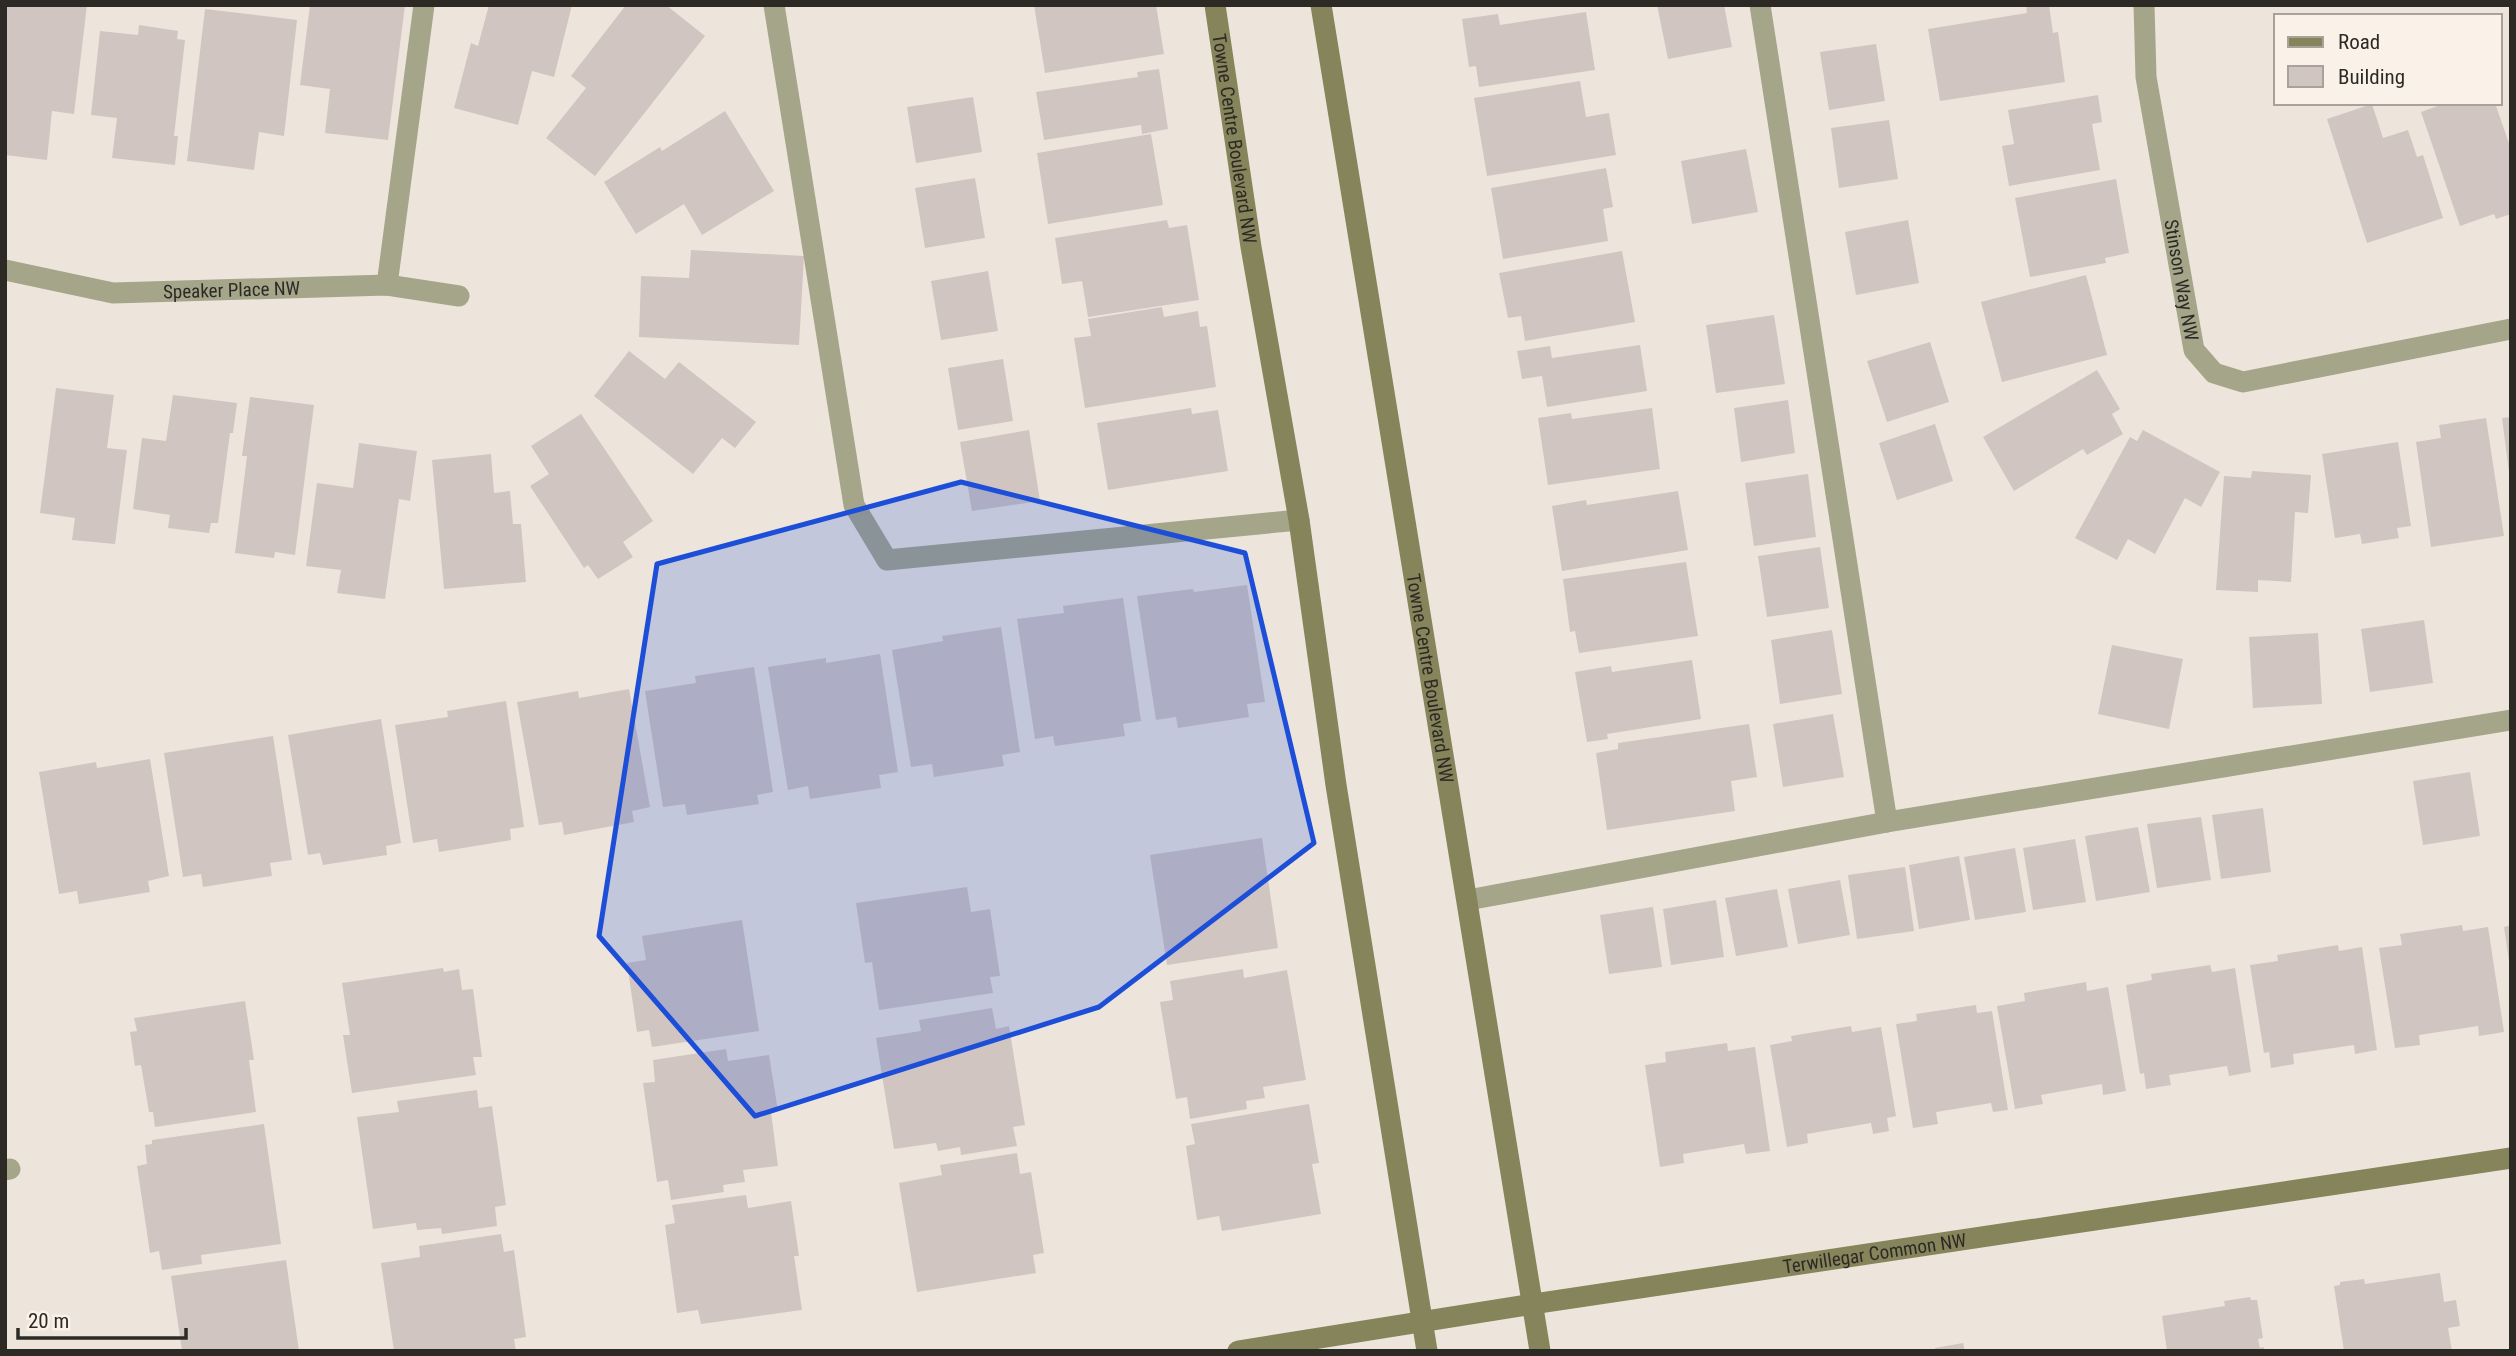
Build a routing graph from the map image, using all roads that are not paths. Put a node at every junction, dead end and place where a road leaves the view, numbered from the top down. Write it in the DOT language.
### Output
graph roads {
  1 [pos="424,5"];
  2 [pos="774,5"];
  3 [pos="1215,5"];
  4 [pos="1321,5"];
  5 [pos="1760,5"];
  6 [pos="2144,5"];
  7 [pos="5,270"];
  8 [pos="387,285"];
  9 [pos="459,296"];
  10 [pos="2511,329"];
  11 [pos="1299,520"];
  12 [pos="2511,720"];
  13 [pos="1887,822"];
  14 [pos="1468,900"];
  15 [pos="2511,1158"];
  16 [pos="1533,1304"];
  17 [pos="1422,1321"];
  18 [pos="1238,1351"];
  19 [pos="1427,1351"];
  20 [pos="1540,1351"];
  1 -- 8 [label="street"];
  2 -- 11 [label="street"];
  3 -- 11 [label="street, Towne Centre Boulevard NW"];
  4 -- 14 [label="street, Towne Centre Boulevard NW"];
  5 -- 13 [label="street"];
  6 -- 10 [label="street, Stinson Way NW"];
  7 -- 8 [label="street, Speaker Place NW"];
  8 -- 9 [label="street, Speaker Place NW"];
  11 -- 17 [label="street, Towne Centre Boulevard NW"];
  12 -- 13 [label="street"];
  13 -- 14 [label="street"];
  14 -- 16 [label="street, Towne Centre Boulevard NW"];
  15 -- 16 [label="street, Terwillegar Common NW"];
  16 -- 17 [label="street, Terwillegar Common NW"];
  16 -- 20 [label="street, Towne Centre Boulevard NW"];
  17 -- 18 [label="street, Terwillegar Common NW"];
  17 -- 19 [label="street, Towne Centre Boulevard NW"];
}
